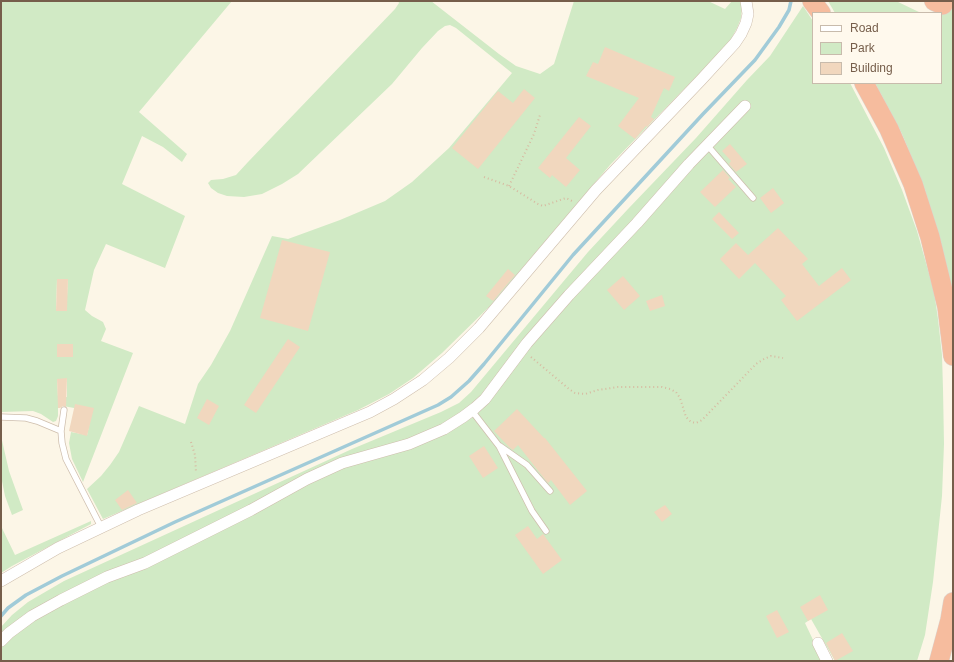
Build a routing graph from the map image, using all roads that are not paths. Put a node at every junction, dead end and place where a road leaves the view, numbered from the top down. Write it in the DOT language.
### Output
graph roads {
  1 [pos="746,1"];
  2 [pos="812,1"];
  3 [pos="820,12"];
  4 [pos="865,84"];
  5 [pos="745,106"];
  6 [pos="707,145"];
  7 [pos="754,198"];
  8 [pos="953,356"];
  9 [pos="64,410"];
  10 [pos="472,410"];
  11 [pos="1,417"];
  12 [pos="61,431"];
  13 [pos="499,446"];
  14 [pos="550,492"];
  15 [pos="101,527"];
  16 [pos="546,531"];
  17 [pos="1,581"];
  18 [pos="953,602"];
  19 [pos="1,642"];
  20 [pos="818,642"];
  21 [pos="827,661"];
  22 [pos="939,661"];
  1 -- 15 [label="street"];
  2 -- 3 [label="highway"];
  4 -- 8 [label="highway"];
  5 -- 6 [label="street"];
  6 -- 7 [label="lane"];
  6 -- 10 [label="street"];
  9 -- 12 [label="lane"];
  10 -- 13 [label="lane"];
  10 -- 19 [label="street"];
  11 -- 12 [label="lane"];
  12 -- 15 [label="lane"];
  13 -- 14 [label="lane"];
  13 -- 16 [label="lane"];
  15 -- 17 [label="street"];
  18 -- 22 [label="highway"];
  20 -- 21 [label="street"];
}
